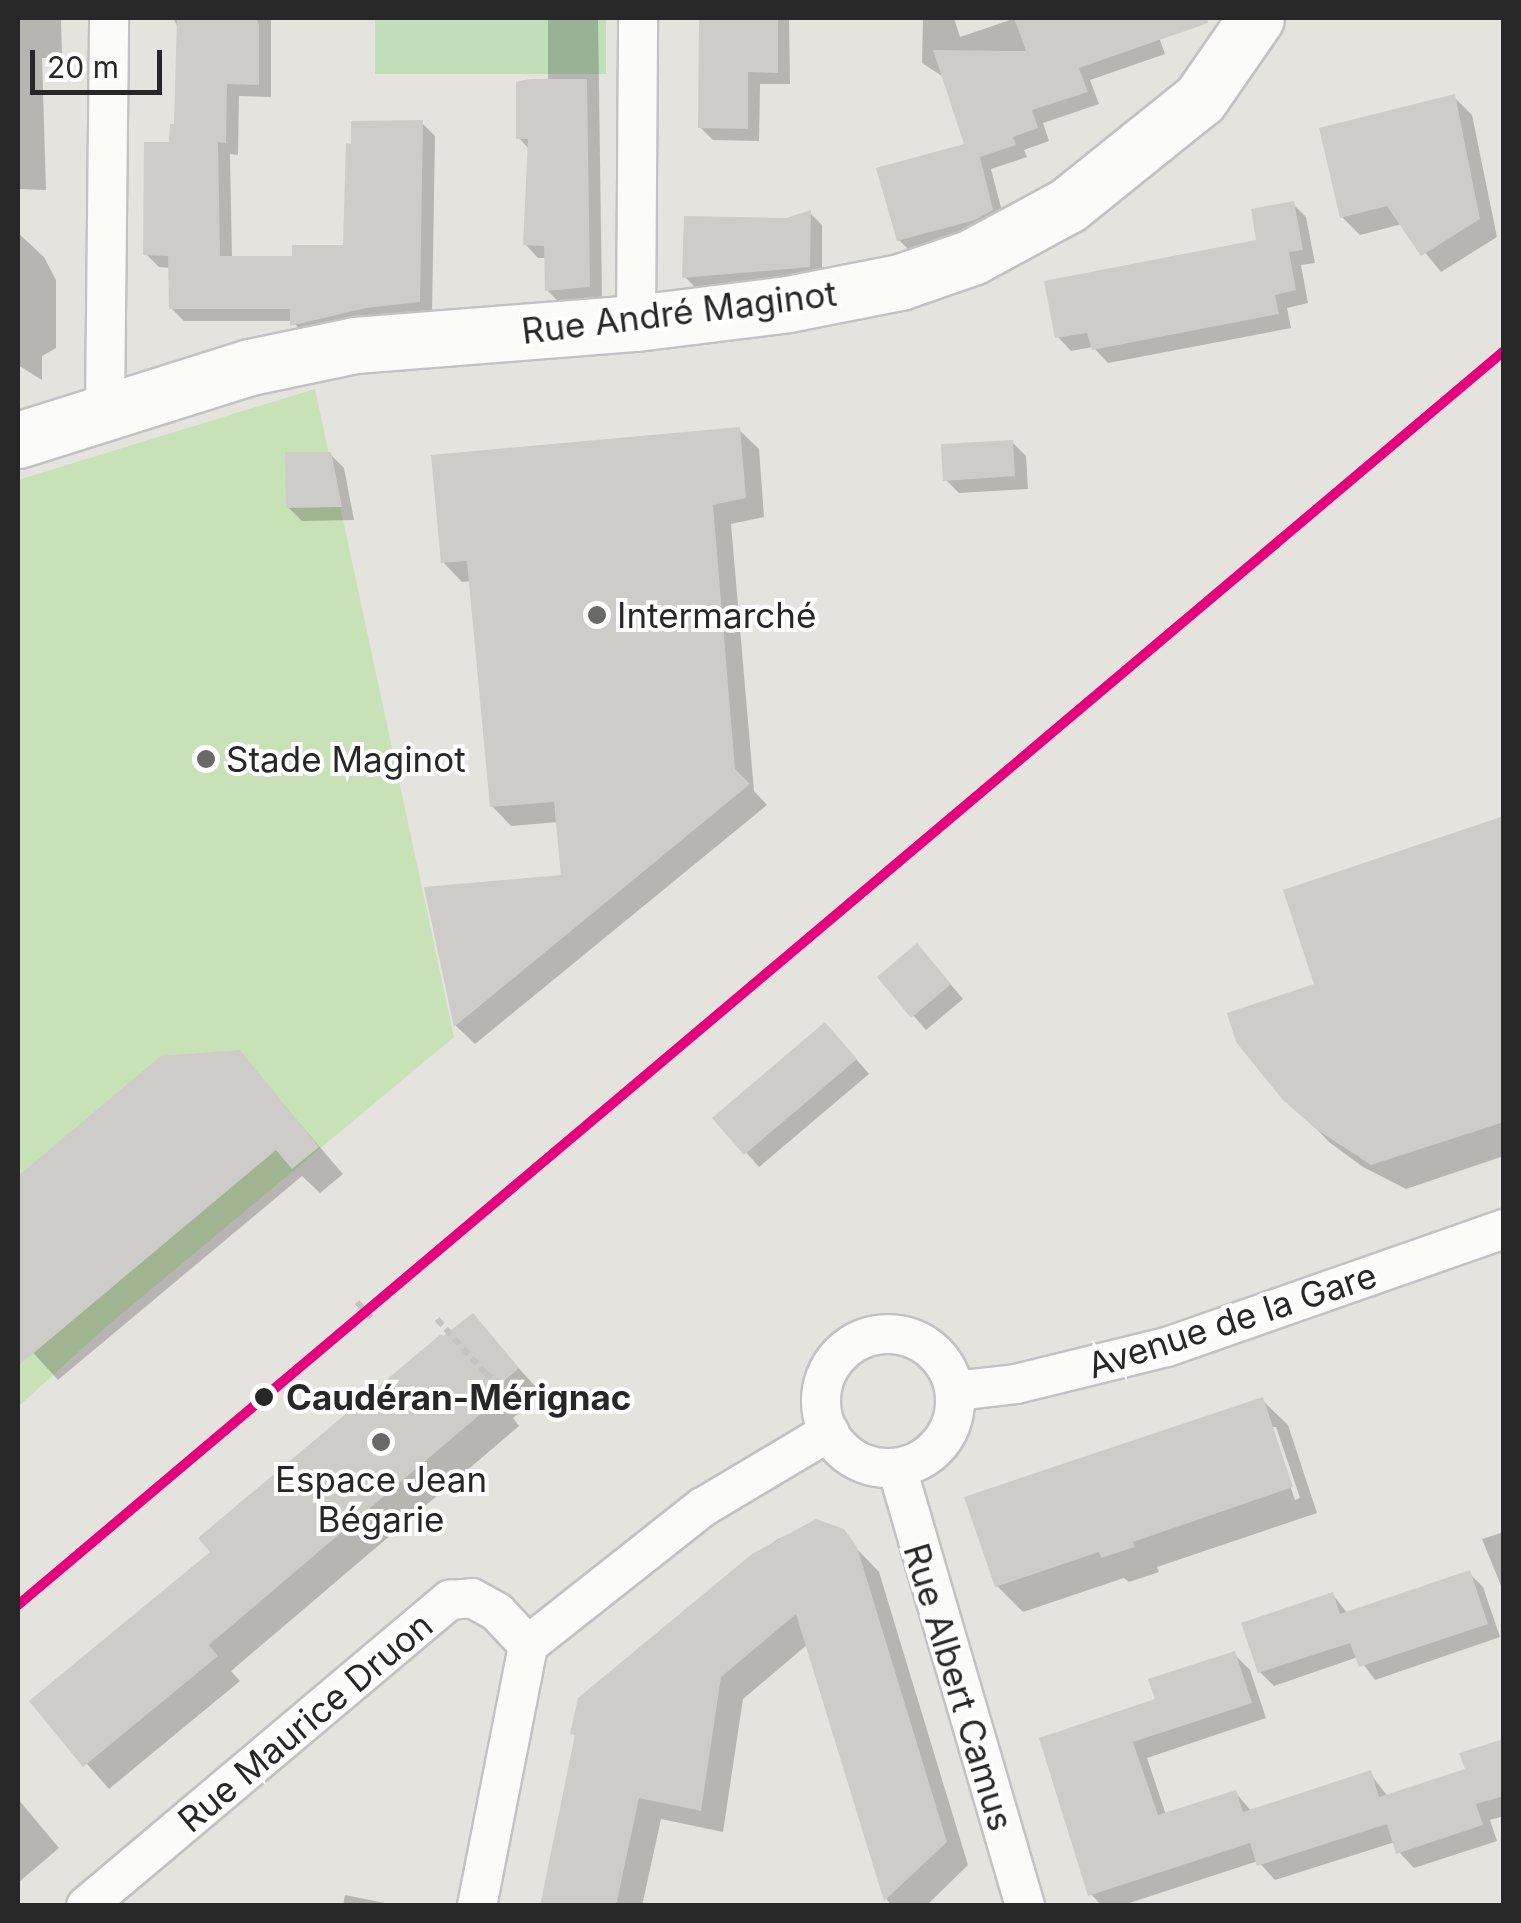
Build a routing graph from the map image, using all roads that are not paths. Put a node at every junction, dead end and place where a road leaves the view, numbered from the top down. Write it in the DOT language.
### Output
graph roads {
  1 [pos="109,18"];
  2 [pos="638,18"];
  3 [pos="1256,18"];
  4 [pos="636,323"];
  5 [pos="105,410"];
  6 [pos="18,440"];
  7 [pos="1504,1229"];
  8 [pos="955,1390"];
  9 [pos="829,1432"];
  10 [pos="896,1468"];
  11 [pos="528,1645"];
  12 [pos="86,1906"];
  13 [pos="478,1906"];
  14 [pos="1026,1906"];
  1 -- 5 [label="street"];
  2 -- 4 [label="street"];
  3 -- 4 [label="street, Rue André Maginot"];
  4 -- 5 [label="street, Rue André Maginot"];
  5 -- 6 [label="street, Rue André Maginot"];
  7 -- 8 [label="street, Avenue de la Gare"];
  8 -- 9 [label="street"];
  8 -- 10 [label="street"];
  9 -- 10 [label="street"];
  9 -- 11 [label="street"];
  10 -- 14 [label="street, Rue Albert Camus"];
  11 -- 12 [label="street, Rue Maurice Druon"];
  11 -- 13 [label="street"];
}
